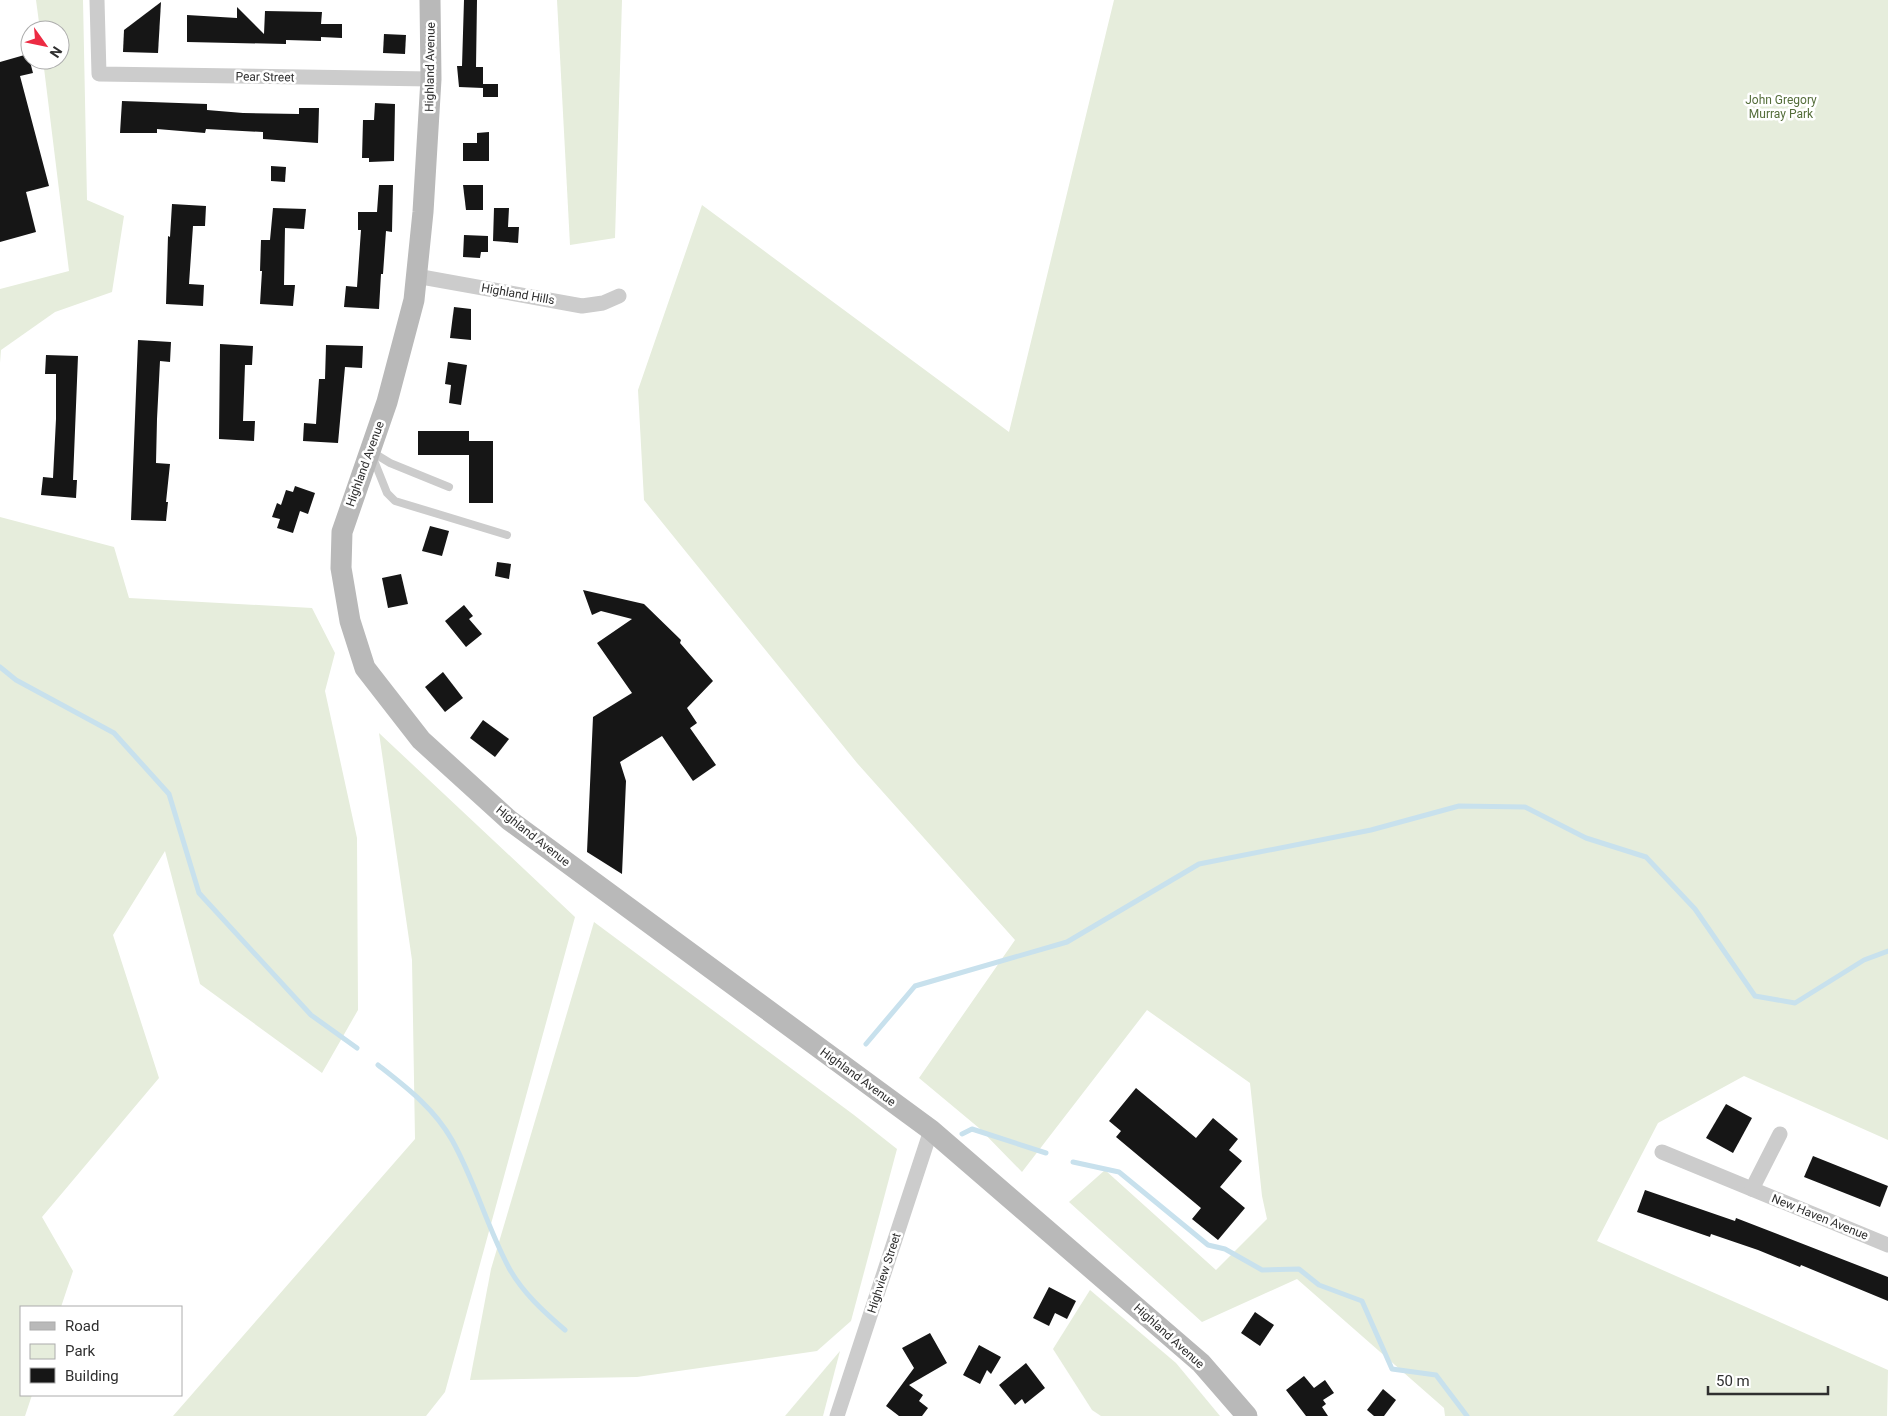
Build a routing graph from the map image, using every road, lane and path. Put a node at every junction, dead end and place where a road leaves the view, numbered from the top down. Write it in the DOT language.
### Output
graph roads {
  1 [pos="97,0"];
  2 [pos="430,0"];
  3 [pos="431,79"];
  4 [pos="416,276"];
  5 [pos="619,296"];
  6 [pos="370,451"];
  7 [pos="449,487"];
  8 [pos="507,535"];
  9 [pos="931,1130"];
  10 [pos="1780,1134"];
  11 [pos="1662,1152"];
  12 [pos="1752,1189"];
  13 [pos="1888,1245"];
  14 [pos="837,1416"];
  15 [pos="1247,1416"];
  1 -- 3 [label="street, Pear Street"];
  2 -- 3 [label="main road, Highland Avenue"];
  3 -- 4 [label="main road, Highland Avenue"];
  4 -- 5 [label="street, Highland Hills"];
  4 -- 6 [label="main road, Highland Avenue"];
  6 -- 7 [label="lane"];
  6 -- 8 [label="lane"];
  6 -- 9 [label="main road, Highland Avenue"];
  9 -- 14 [label="street, Highview Street"];
  9 -- 15 [label="main road, Highland Avenue"];
  10 -- 12 [label="street"];
  11 -- 12 [label="street, New Haven Avenue"];
  12 -- 13 [label="street, New Haven Avenue"];
}
